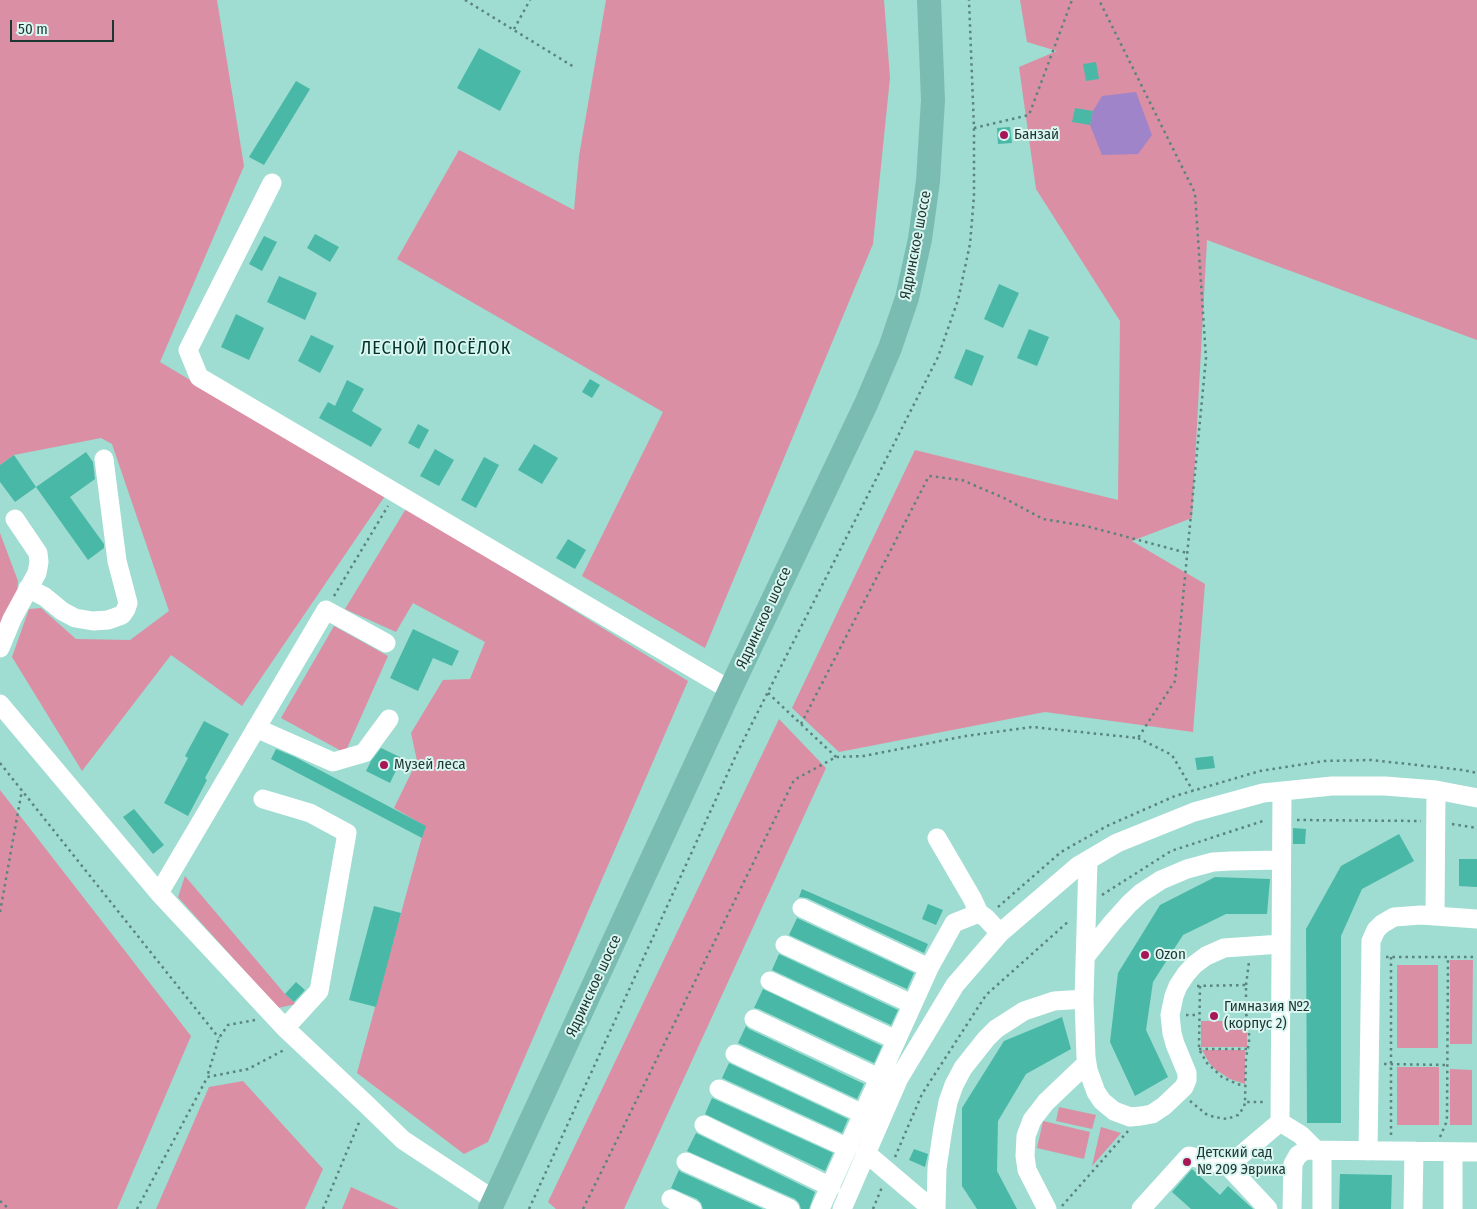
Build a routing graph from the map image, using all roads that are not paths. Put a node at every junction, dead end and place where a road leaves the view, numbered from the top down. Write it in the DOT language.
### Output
graph roads {
  1 [pos="930,0"];
  2 [pos="272,183"];
  3 [pos="104,459"];
  4 [pos="15,519"];
  5 [pos="28,588"];
  6 [pos="386,643"];
  7 [pos="0,648"];
  8 [pos="730,690"];
  9 [pos="0,704"];
  10 [pos="390,719"];
  11 [pos="256,728"];
  12 [pos="1436,790"];
  13 [pos="1282,791"];
  14 [pos="1477,798"];
  15 [pos="263,800"];
  16 [pos="937,838"];
  17 [pos="1088,860"];
  18 [pos="1281,860"];
  19 [pos="158,892"];
  20 [pos="802,908"];
  21 [pos="979,913"];
  22 [pos="1435,916"];
  23 [pos="1477,919"];
  24 [pos="1000,932"];
  25 [pos="1281,944"];
  26 [pos="785,945"];
  27 [pos="1085,958"];
  28 [pos="930,968"];
  29 [pos="770,981"];
  30 [pos="1084,999"];
  31 [pos="912,1004"];
  32 [pos="754,1019"];
  33 [pos="279,1022"];
  34 [pos="896,1040"];
  35 [pos="735,1054"];
  36 [pos="1086,1063"];
  37 [pos="879,1078"];
  38 [pos="719,1090"];
  39 [pos="863,1114"];
  40 [pos="1280,1122"];
  41 [pos="704,1125"];
  42 [pos="1319,1150"];
  43 [pos="857,1151"];
  44 [pos="1368,1151"];
  45 [pos="1414,1151"];
  46 [pos="1446,1152"];
  47 [pos="1477,1152"];
  48 [pos="686,1162"];
  49 [pos="1228,1166"];
  50 [pos="831,1186"];
  51 [pos="671,1199"];
  52 [pos="492,1205"];
  53 [pos="692,1209"];
  54 [pos="790,1209"];
  55 [pos="820,1209"];
  56 [pos="842,1209"];
  57 [pos="934,1209"];
  58 [pos="1047,1209"];
  59 [pos="1141,1209"];
  60 [pos="1268,1209"];
  61 [pos="1292,1209"];
  62 [pos="1322,1209"];
  63 [pos="1414,1209"];
  64 [pos="1452,1209"];
  1 -- 8 [label="main road, Ядринское шоссе"];
  2 -- 8 [label="street"];
  3 -- 5 [label="street"];
  4 -- 5 [label="street"];
  5 -- 7 [label="street"];
  6 -- 11 [label="street"];
  8 -- 52 [label="main road, Ядринское шоссе"];
  9 -- 19 [label="street"];
  10 -- 11 [label="street"];
  11 -- 19 [label="street"];
  12 -- 13 [label="street"];
  12 -- 14 [label="street"];
  12 -- 22 [label="street"];
  13 -- 17 [label="street"];
  13 -- 18 [label="street"];
  15 -- 33 [label="street"];
  16 -- 21 [label="street"];
  17 -- 24 [label="street"];
  17 -- 27 [label="street"];
  18 -- 25 [label="street"];
  18 -- 27 [label="street"];
  19 -- 33 [label="street"];
  20 -- 28 [label="street"];
  21 -- 24 [label="street"];
  21 -- 28 [label="street"];
  22 -- 23 [label="street"];
  22 -- 44 [label="street"];
  24 -- 43 [label="street"];
  25 -- 36 [label="street"];
  25 -- 40 [label="street"];
  26 -- 31 [label="street"];
  27 -- 30 [label="street"];
  28 -- 31 [label="street"];
  29 -- 34 [label="street"];
  30 -- 36 [label="street"];
  30 -- 57 [label="street"];
  31 -- 34 [label="street"];
  32 -- 37 [label="street"];
  33 -- 52 [label="street"];
  34 -- 37 [label="street"];
  35 -- 39 [label="street"];
  36 -- 58 [label="street"];
  37 -- 39 [label="street"];
  38 -- 43 [label="street"];
  39 -- 43 [label="street"];
  40 -- 42 [label="street"];
  40 -- 49 [label="street"];
  41 -- 50 [label="street"];
  42 -- 44 [label="street"];
  42 -- 61 [label="street"];
  42 -- 62 [label="street"];
  43 -- 50 [label="street"];
  43 -- 56 [label="street"];
  43 -- 57 [label="street"];
  44 -- 45 [label="street"];
  45 -- 46 [label="street"];
  45 -- 63 [label="street"];
  46 -- 47 [label="street"];
  46 -- 64 [label="street"];
  48 -- 54 [label="street"];
  49 -- 59 [label="street"];
  49 -- 60 [label="street"];
  50 -- 55 [label="street"];
  51 -- 53 [label="street"];
}
